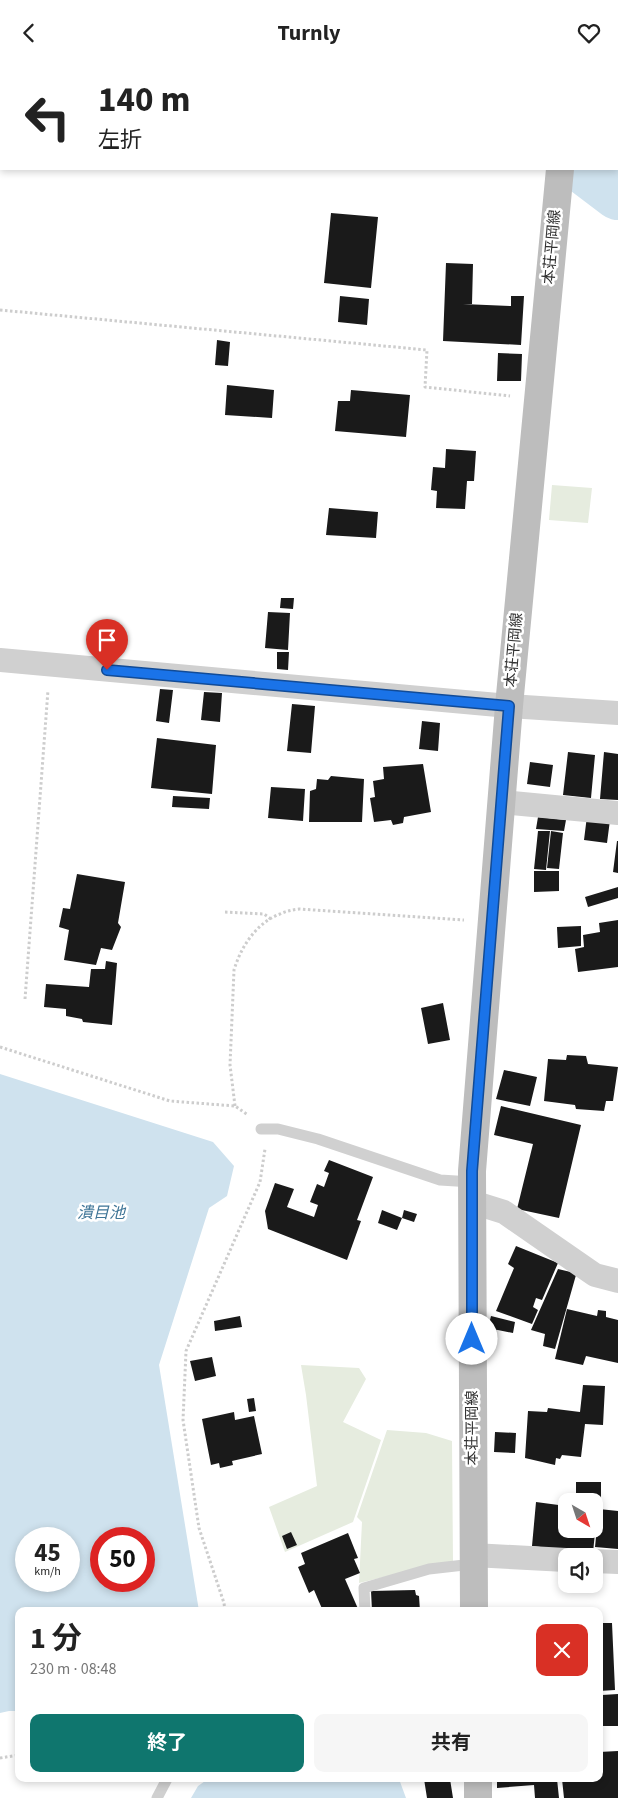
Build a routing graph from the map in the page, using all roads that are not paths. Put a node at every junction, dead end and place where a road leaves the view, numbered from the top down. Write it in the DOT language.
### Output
graph roads {
  1 [pos="560,170"];
  2 [pos="0,660"];
  3 [pos="509,706"];
  4 [pos="618,713"];
  5 [pos="501,802"];
  6 [pos="618,813"];
  7 [pos="262,1129"];
  8 [pos="472,1192"];
  9 [pos="618,1281"];
  10 [pos="473,1560"];
  11 [pos="558,1560"];
  12 [pos="603,1561"];
  13 [pos="618,1562"];
  14 [pos="366,1607"];
  15 [pos="474,1607"];
  16 [pos="165,1782"];
  17 [pos="478,1782"];
  18 [pos="156,1798"];
  19 [pos="478,1798"];
  1 -- 3 [label="main road, 本荘平岡線"];
  2 -- 3 [label="street"];
  3 -- 4 [label="street"];
  3 -- 5 [label="main road, 本荘平岡線"];
  5 -- 6 [label="street"];
  5 -- 8 [label="main road, 本荘平岡線"];
  7 -- 8 [label="lane"];
  8 -- 9 [label="street"];
  8 -- 10 [label="main road, 本荘平岡線"];
  10 -- 11 [label="street"];
  10 -- 14 [label="lane"];
  10 -- 15 [label="main road, 本荘平岡線"];
  12 -- 13 [label="street"];
  16 -- 18 [label="lane"];
  17 -- 19 [label="main road"];
}
